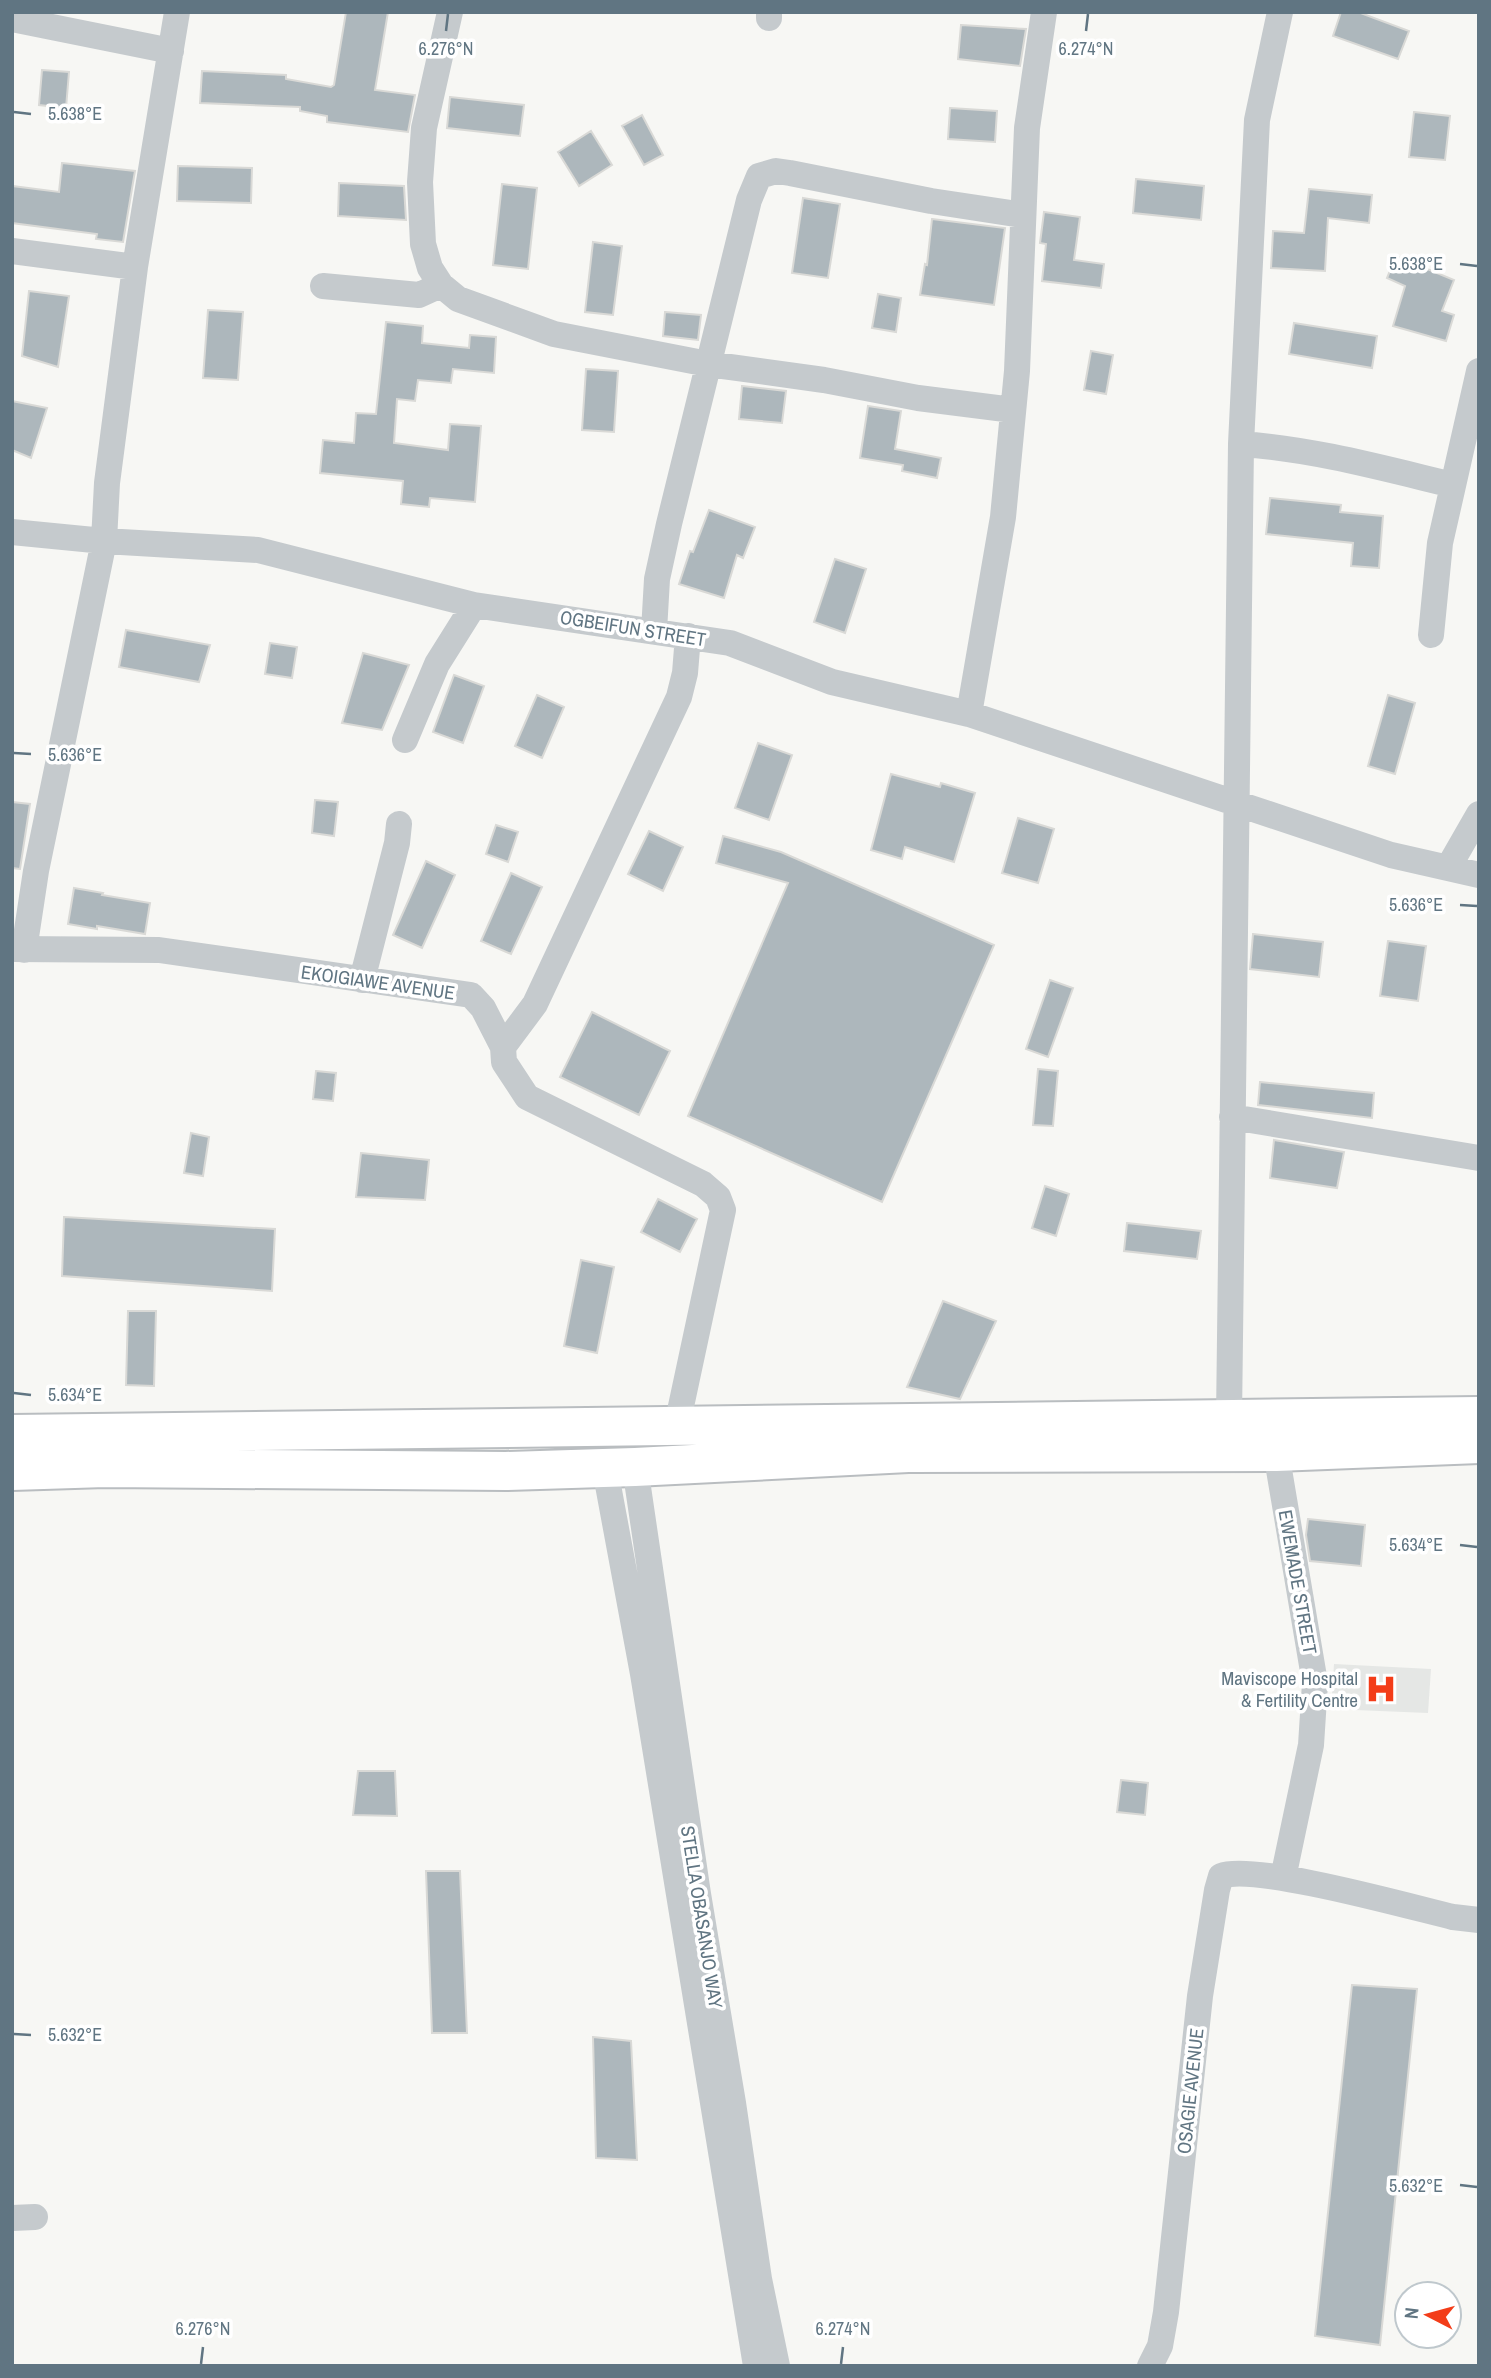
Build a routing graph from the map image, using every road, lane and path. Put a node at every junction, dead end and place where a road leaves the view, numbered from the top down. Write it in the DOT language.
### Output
graph roads {
  1 [pos="177,12"];
  2 [pos="450,12"];
  3 [pos="1044,12"];
  4 [pos="1280,12"];
  5 [pos="12,19"];
  6 [pos="171,51"];
  7 [pos="1023,215"];
  8 [pos="12,251"];
  9 [pos="135,267"];
  10 [pos="441,285"];
  11 [pos="323,286"];
  12 [pos="708,364"];
  13 [pos="1479,372"];
  14 [pos="1013,410"];
  15 [pos="1241,444"];
  16 [pos="1453,485"];
  17 [pos="12,532"];
  18 [pos="104,541"];
  19 [pos="474,605"];
  20 [pos="654,631"];
  21 [pos="1431,635"];
  22 [pos="688,636"];
  23 [pos="969,714"];
  24 [pos="405,740"];
  25 [pos="1237,804"];
  26 [pos="1479,814"];
  27 [pos="398,824"];
  28 [pos="1448,868"];
  29 [pos="1479,875"];
  30 [pos="18,949"];
  31 [pos="362,980"];
  32 [pos="503,1047"];
  33 [pos="1232,1117"];
  34 [pos="1479,1158"];
  35 [pos="1479,1416"];
  36 [pos="1229,1419"];
  37 [pos="677,1425"];
  38 [pos="12,1434"];
  39 [pos="1479,1444"];
  40 [pos="1276,1452"];
  41 [pos="620,1468"];
  42 [pos="12,1471"];
  43 [pos="1283,1878"];
  44 [pos="1479,1920"];
  45 [pos="756,2366"];
  46 [pos="777,2366"];
  47 [pos="1150,2366"];
  1 -- 6 [label="street"];
  2 -- 10 [label="street"];
  3 -- 7 [label="street"];
  4 -- 15 [label="street"];
  5 -- 6 [label="street"];
  6 -- 9 [label="street"];
  7 -- 12 [label="street"];
  7 -- 14 [label="street"];
  8 -- 9 [label="street"];
  9 -- 18 [label="street"];
  10 -- 11 [label="street"];
  10 -- 12 [label="street"];
  12 -- 14 [label="street"];
  12 -- 20 [label="street"];
  13 -- 16 [label="street"];
  14 -- 23 [label="street"];
  15 -- 16 [label="street"];
  15 -- 25 [label="street"];
  16 -- 21 [label="street"];
  17 -- 18 [label="street, OGBEIFUN STREET"];
  18 -- 19 [label="street, OGBEIFUN STREET"];
  18 -- 30 [label="street"];
  19 -- 20 [label="street, OGBEIFUN STREET"];
  19 -- 24 [label="street"];
  20 -- 22 [label="street, OGBEIFUN STREET"];
  22 -- 23 [label="street, OGBEIFUN STREET"];
  22 -- 32 [label="street"];
  23 -- 25 [label="street, OGBEIFUN STREET"];
  25 -- 28 [label="street, OGBEIFUN STREET"];
  25 -- 33 [label="street"];
  26 -- 28 [label="street"];
  27 -- 31 [label="street"];
  28 -- 29 [label="street, OGBEIFUN STREET"];
  30 -- 31 [label="street, EKOIGIAWE AVENUE"];
  31 -- 32 [label="street, EKOIGIAWE AVENUE"];
  32 -- 37 [label="street, EKOIGIAWE AVENUE"];
  33 -- 34 [label="street"];
  33 -- 36 [label="street"];
  35 -- 36 [label="highway"];
  36 -- 37 [label="highway"];
  37 -- 38 [label="highway"];
  39 -- 40 [label="highway"];
  40 -- 41 [label="highway"];
  40 -- 43 [label="street, EWEMADE STREET"];
  41 -- 42 [label="highway"];
  41 -- 45 [label="street"];
  41 -- 46 [label="street, STELLA OBASANJO WAY"];
  43 -- 44 [label="street"];
  43 -- 47 [label="street, OSAGIE AVENUE"];
}
